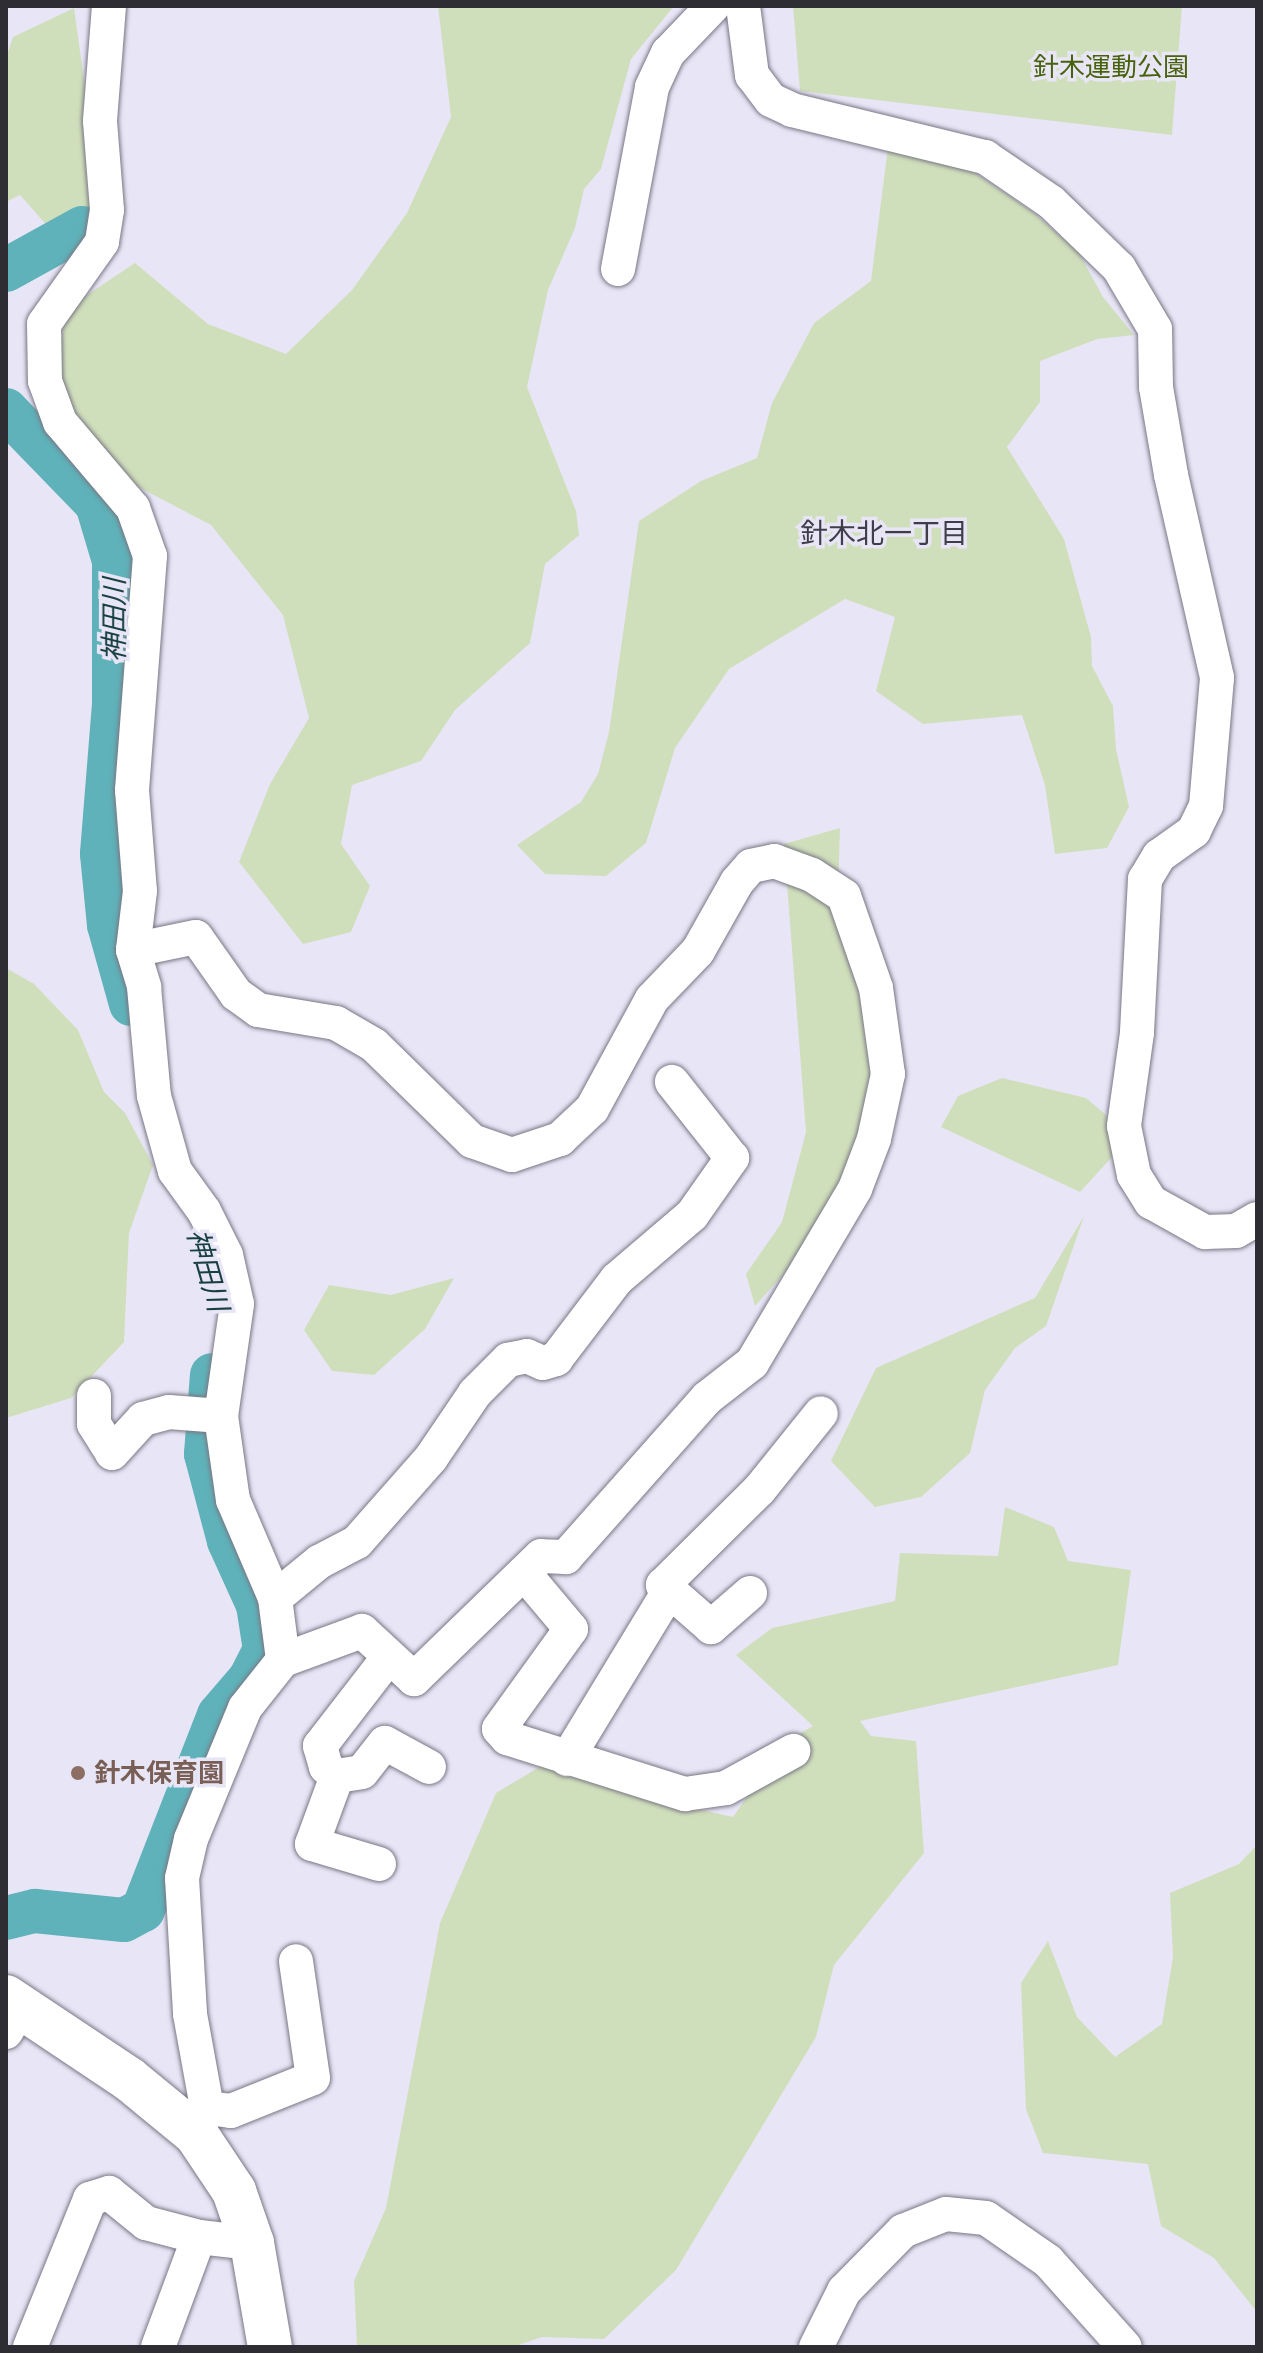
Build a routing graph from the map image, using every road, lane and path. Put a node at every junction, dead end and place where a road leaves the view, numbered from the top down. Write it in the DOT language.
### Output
graph roads {
  1 [pos="109,6"];
  2 [pos="713,6"];
  3 [pos="743,6"];
  4 [pos="618,269"];
  5 [pos="133,950"];
  6 [pos="672,1082"];
  7 [pos="1257,1219"];
  8 [pos="94,1396"];
  9 [pos="821,1413"];
  10 [pos="221,1416"];
  11 [pos="524,1573"];
  12 [pos="669,1591"];
  13 [pos="750,1593"];
  14 [pos="275,1598"];
  15 [pos="388,1658"];
  16 [pos="283,1660"];
  17 [pos="793,1751"];
  18 [pos="567,1759"];
  19 [pos="429,1767"];
  20 [pos="337,1776"];
  21 [pos="379,1864"];
  22 [pos="296,1961"];
  23 [pos="11,2012"];
  24 [pos="202,2121"];
  25 [pos="199,2237"];
  26 [pos="252,2243"];
  27 [pos="30,2347"];
  28 [pos="158,2347"];
  29 [pos="270,2347"];
  30 [pos="816,2347"];
  31 [pos="1125,2347"];
  1 -- 5 [label="street"];
  2 -- 4 [label="street"];
  3 -- 7 [label="street"];
  5 -- 10 [label="street"];
  5 -- 11 [label="street"];
  6 -- 14 [label="street"];
  8 -- 10 [label="street"];
  9 -- 12 [label="street"];
  10 -- 14 [label="street"];
  11 -- 15 [label="street"];
  11 -- 18 [label="street"];
  12 -- 13 [label="street"];
  12 -- 18 [label="street"];
  14 -- 16 [label="street"];
  15 -- 16 [label="street"];
  15 -- 20 [label="street"];
  16 -- 24 [label="street"];
  17 -- 18 [label="street"];
  19 -- 20 [label="street"];
  20 -- 21 [label="street"];
  22 -- 24 [label="street"];
  23 -- 24 [label="main road"];
  24 -- 26 [label="main road"];
  25 -- 26 [label="street"];
  25 -- 27 [label="street"];
  25 -- 28 [label="street"];
  26 -- 29 [label="main road"];
  30 -- 31 [label="street"];
}
